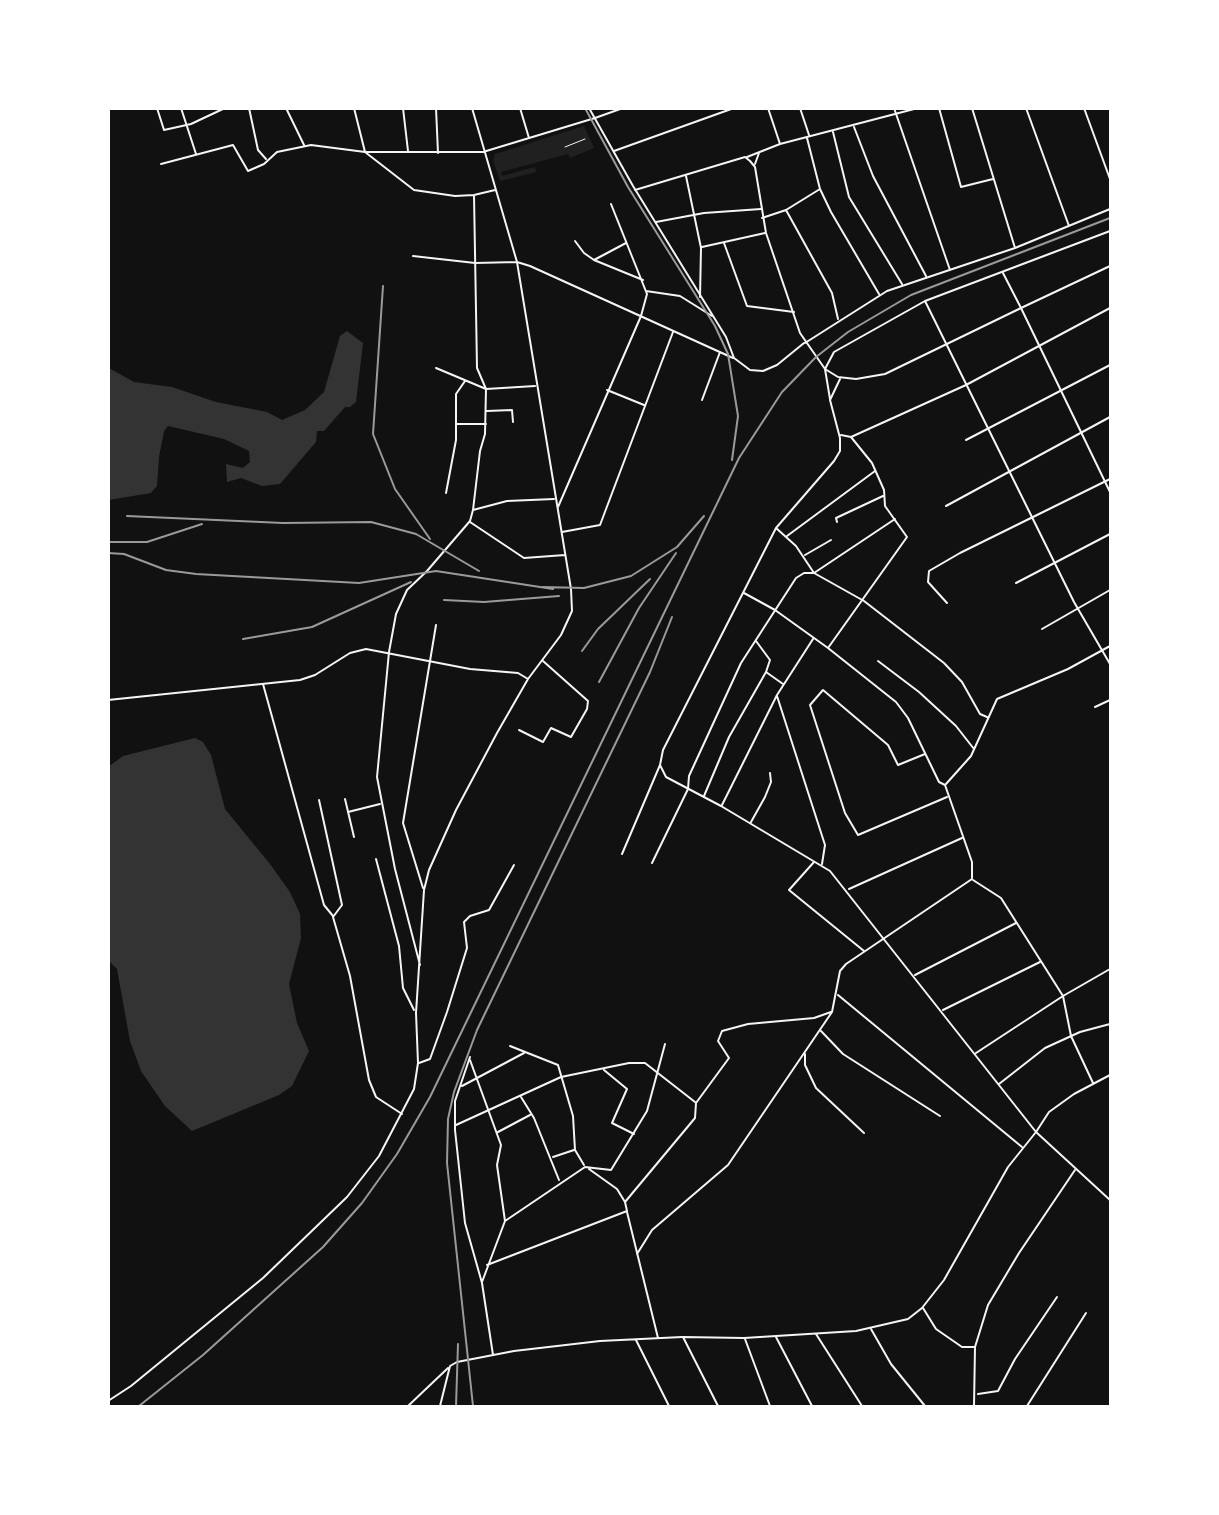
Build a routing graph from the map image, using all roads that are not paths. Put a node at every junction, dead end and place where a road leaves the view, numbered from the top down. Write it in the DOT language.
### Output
graph roads {
  1 [pos="112,108"];
  2 [pos="157,108"];
  3 [pos="181,108"];
  4 [pos="225,108"];
  5 [pos="249,108"];
  6 [pos="286,108"];
  7 [pos="354,108"];
  8 [pos="403,108"];
  9 [pos="436,108"];
  10 [pos="472,108"];
  11 [pos="520,108"];
  12 [pos="589,108"];
  13 [pos="623,108"];
  14 [pos="734,108"];
  15 [pos="768,108"];
  16 [pos="800,108"];
  17 [pos="894,108"];
  18 [pos="918,108"];
  19 [pos="939,108"];
  20 [pos="972,108"];
  21 [pos="1026,108"];
  22 [pos="1084,108"];
  23 [pos="108,110"];
  24 [pos="896,114"];
  25 [pos="594,118"];
  26 [pos="187,125"];
  27 [pos="853,126"];
  28 [pos="832,131"];
  29 [pos="808,137"];
  30 [pos="528,138"];
  31 [pos="585,139"];
  32 [pos="779,144"];
  33 [pos="305,146"];
  34 [pos="565,147"];
  35 [pos="365,152"];
  36 [pos="408,152"];
  37 [pos="483,152"];
  38 [pos="613,152"];
  39 [pos="759,152"];
  40 [pos="438,154"];
  41 [pos="196,155"];
  42 [pos="745,158"];
  43 [pos="268,160"];
  44 [pos="161,164"];
  45 [pos="755,167"];
  46 [pos="686,175"];
  47 [pos="995,179"];
  48 [pos="1111,179"];
  49 [pos="496,189"];
  50 [pos="820,189"];
  51 [pos="635,190"];
  52 [pos="474,195"];
  53 [pos="611,204"];
  54 [pos="761,209"];
  55 [pos="1111,209"];
  56 [pos="786,210"];
  57 [pos="694,215"];
  58 [pos="762,218"];
  59 [pos="655,223"];
  60 [pos="1069,227"];
  61 [pos="1111,231"];
  62 [pos="766,233"];
  63 [pos="575,241"];
  64 [pos="627,242"];
  65 [pos="724,243"];
  66 [pos="701,248"];
  67 [pos="1015,248"];
  68 [pos="412,256"];
  69 [pos="594,260"];
  70 [pos="517,262"];
  71 [pos="475,263"];
  72 [pos="1111,266"];
  73 [pos="950,270"];
  74 [pos="1003,272"];
  75 [pos="926,277"];
  76 [pos="644,281"];
  77 [pos="902,285"];
  78 [pos="646,291"];
  79 [pos="879,295"];
  80 [pos="700,297"];
  81 [pos="925,301"];
  82 [pos="1111,308"];
  83 [pos="1020,309"];
  84 [pos="794,312"];
  85 [pos="640,316"];
  86 [pos="712,316"];
  87 [pos="839,321"];
  88 [pos="673,331"];
  89 [pos="805,343"];
  90 [pos="946,344"];
  91 [pos="1039,346"];
  92 [pos="721,351"];
  93 [pos="734,358"];
  94 [pos="1111,365"];
  95 [pos="436,368"];
  96 [pos="825,369"];
  97 [pos="841,378"];
  98 [pos="465,381"];
  99 [pos="966,385"];
  100 [pos="537,386"];
  101 [pos="486,389"];
  102 [pos="607,390"];
  103 [pos="1061,390"];
  104 [pos="702,400"];
  105 [pos="830,400"];
  106 [pos="645,406"];
  107 [pos="486,411"];
  108 [pos="1111,416"];
  109 [pos="513,422"];
  110 [pos="456,424"];
  111 [pos="486,424"];
  112 [pos="988,429"];
  113 [pos="1081,432"];
  114 [pos="839,435"];
  115 [pos="851,437"];
  116 [pos="966,440"];
  117 [pos="875,470"];
  118 [pos="1010,471"];
  119 [pos="1111,480"];
  120 [pos="1105,482"];
  121 [pos="1111,492"];
  122 [pos="446,493"];
  123 [pos="884,495"];
  124 [pos="555,499"];
  125 [pos="946,506"];
  126 [pos="557,508"];
  127 [pos="473,510"];
  128 [pos="1033,517"];
  129 [pos="895,518"];
  130 [pos="470,521"];
  131 [pos="836,523"];
  132 [pos="776,528"];
  133 [pos="561,532"];
  134 [pos="1111,534"];
  135 [pos="787,536"];
  136 [pos="831,540"];
  137 [pos="565,555"];
  138 [pos="803,556"];
  139 [pos="1056,562"];
  140 [pos="814,573"];
  141 [pos="1016,583"];
  142 [pos="1111,590"];
  143 [pos="743,593"];
  144 [pos="864,601"];
  145 [pos="947,603"];
  146 [pos="1077,608"];
  147 [pos="775,610"];
  148 [pos="436,625"];
  149 [pos="1042,629"];
  150 [pos="814,638"];
  151 [pos="755,641"];
  152 [pos="1111,646"];
  153 [pos="828,648"];
  154 [pos="1101,650"];
  155 [pos="389,652"];
  156 [pos="429,659"];
  157 [pos="542,660"];
  158 [pos="877,661"];
  159 [pos="1111,664"];
  160 [pos="765,672"];
  161 [pos="528,679"];
  162 [pos="262,683"];
  163 [pos="783,684"];
  164 [pos="777,695"];
  165 [pos="108,700"];
  166 [pos="1111,700"];
  167 [pos="1095,708"];
  168 [pos="987,717"];
  169 [pos="519,730"];
  170 [pos="974,749"];
  171 [pos="925,754"];
  172 [pos="660,765"];
  173 [pos="770,773"];
  174 [pos="945,785"];
  175 [pos="688,789"];
  176 [pos="704,796"];
  177 [pos="947,797"];
  178 [pos="345,799"];
  179 [pos="319,800"];
  180 [pos="381,803"];
  181 [pos="721,806"];
  182 [pos="348,813"];
  183 [pos="750,823"];
  184 [pos="354,837"];
  185 [pos="963,838"];
  186 [pos="622,854"];
  187 [pos="376,859"];
  188 [pos="815,861"];
  189 [pos="652,863"];
  190 [pos="514,865"];
  191 [pos="822,865"];
  192 [pos="972,879"];
  193 [pos="424,890"];
  194 [pos="847,890"];
  195 [pos="333,917"];
  196 [pos="1017,922"];
  197 [pos="885,937"];
  198 [pos="864,951"];
  199 [pos="1041,961"];
  200 [pos="421,968"];
  201 [pos="1111,969"];
  202 [pos="915,975"];
  203 [pos="837,995"];
  204 [pos="1063,996"];
  205 [pos="943,1010"];
  206 [pos="832,1012"];
  207 [pos="416,1013"];
  208 [pos="1111,1024"];
  209 [pos="820,1030"];
  210 [pos="1071,1036"];
  211 [pos="665,1044"];
  212 [pos="510,1046"];
  213 [pos="525,1053"];
  214 [pos="805,1053"];
  215 [pos="975,1054"];
  216 [pos="418,1063"];
  217 [pos="603,1069"];
  218 [pos="660,1073"];
  219 [pos="1111,1075"];
  220 [pos="561,1077"];
  221 [pos="477,1080"];
  222 [pos="1093,1083"];
  223 [pos="999,1084"];
  224 [pos="460,1087"];
  225 [pos="520,1096"];
  226 [pos="696,1103"];
  227 [pos="490,1111"];
  228 [pos="403,1114"];
  229 [pos="530,1115"];
  230 [pos="940,1116"];
  231 [pos="455,1126"];
  232 [pos="1035,1132"];
  233 [pos="497,1133"];
  234 [pos="864,1133"];
  235 [pos="635,1135"];
  236 [pos="1022,1147"];
  237 [pos="575,1150"];
  238 [pos="551,1158"];
  239 [pos="585,1167"];
  240 [pos="1075,1170"];
  241 [pos="560,1182"];
  242 [pos="1111,1200"];
  243 [pos="625,1202"];
  244 [pos="626,1211"];
  245 [pos="505,1221"];
  246 [pos="637,1254"];
  247 [pos="487,1265"];
  248 [pos="482,1283"];
  249 [pos="1057,1297"];
  250 [pos="922,1308"];
  251 [pos="1086,1313"];
  252 [pos="871,1329"];
  253 [pos="816,1334"];
  254 [pos="683,1337"];
  255 [pos="776,1337"];
  256 [pos="658,1338"];
  257 [pos="744,1338"];
  258 [pos="636,1339"];
  259 [pos="975,1347"];
  260 [pos="493,1355"];
  261 [pos="450,1366"];
  262 [pos="976,1395"];
  263 [pos="108,1401"];
  264 [pos="408,1406"];
  265 [pos="440,1406"];
  266 [pos="669,1406"];
  267 [pos="718,1406"];
  268 [pos="770,1406"];
  269 [pos="812,1406"];
  270 [pos="862,1406"];
  271 [pos="925,1406"];
  272 [pos="974,1406"];
  273 [pos="1027,1406"];
  1 -- 23 [label="street"];
  2 -- 26 [label="street"];
  3 -- 26 [label="street"];
  4 -- 26 [label="street"];
  5 -- 43 [label="street"];
  6 -- 33 [label="street"];
  7 -- 35 [label="street"];
  8 -- 36 [label="street"];
  9 -- 40 [label="street"];
  10 -- 37 [label="street"];
  11 -- 30 [label="street"];
  12 -- 25 [label="street"];
  13 -- 25 [label="street"];
  14 -- 38 [label="street"];
  15 -- 32 [label="street"];
  16 -- 29 [label="street"];
  17 -- 24 [label="street"];
  18 -- 24 [label="street"];
  19 -- 47 [label="street"];
  20 -- 47 [label="street"];
  21 -- 60 [label="street"];
  22 -- 48 [label="street"];
  24 -- 27 [label="street"];
  24 -- 73 [label="street"];
  25 -- 30 [label="street"];
  25 -- 38 [label="street"];
  26 -- 41 [label="street"];
  27 -- 28 [label="street"];
  27 -- 75 [label="street"];
  28 -- 29 [label="street"];
  28 -- 77 [label="street"];
  29 -- 32 [label="street"];
  29 -- 50 [label="street"];
  30 -- 37 [label="street"];
  31 -- 34 [label="street"];
  32 -- 39 [label="street"];
  33 -- 35 [label="street"];
  33 -- 43 [label="street"];
  35 -- 36 [label="street"];
  35 -- 52 [label="street"];
  36 -- 40 [label="street"];
  37 -- 40 [label="street"];
  37 -- 49 [label="street"];
  38 -- 51 [label="street"];
  39 -- 42 [label="street"];
  39 -- 45 [label="street"];
  41 -- 43 [label="street"];
  41 -- 44 [label="street"];
  42 -- 45 [label="street"];
  42 -- 46 [label="street"];
  45 -- 54 [label="street"];
  46 -- 51 [label="street"];
  46 -- 57 [label="street"];
  47 -- 67 [label="street"];
  49 -- 52 [label="street"];
  49 -- 70 [label="street"];
  50 -- 56 [label="street"];
  50 -- 79 [label="street"];
  51 -- 59 [label="street"];
  52 -- 71 [label="street"];
  53 -- 64 [label="street"];
  54 -- 57 [label="street"];
  54 -- 58 [label="street"];
  55 -- 60 [label="street"];
  56 -- 58 [label="street"];
  56 -- 87 [label="street"];
  57 -- 59 [label="street"];
  57 -- 66 [label="street"];
  58 -- 62 [label="street"];
  59 -- 80 [label="street"];
  60 -- 67 [label="street"];
  61 -- 74 [label="street"];
  62 -- 65 [label="street"];
  62 -- 84 [label="street"];
  63 -- 69 [label="street"];
  64 -- 69 [label="street"];
  64 -- 76 [label="street"];
  65 -- 66 [label="street"];
  65 -- 84 [label="street"];
  66 -- 80 [label="street"];
  67 -- 73 [label="street"];
  68 -- 71 [label="street"];
  69 -- 76 [label="street"];
  70 -- 71 [label="street"];
  70 -- 85 [label="street"];
  70 -- 100 [label="street"];
  71 -- 101 [label="street"];
  72 -- 83 [label="street"];
  73 -- 75 [label="street"];
  74 -- 81 [label="street"];
  74 -- 83 [label="street"];
  75 -- 77 [label="street"];
  76 -- 78 [label="street"];
  77 -- 79 [label="street"];
  78 -- 85 [label="street"];
  78 -- 86 [label="street"];
  79 -- 87 [label="street"];
  80 -- 86 [label="street"];
  81 -- 90 [label="street"];
  81 -- 96 [label="street"];
  82 -- 91 [label="street"];
  83 -- 90 [label="street"];
  83 -- 91 [label="street"];
  84 -- 89 [label="street"];
  85 -- 88 [label="street"];
  85 -- 102 [label="street"];
  86 -- 93 [label="street"];
  87 -- 89 [label="street"];
  88 -- 92 [label="street"];
  88 -- 106 [label="street"];
  89 -- 93 [label="street"];
  89 -- 96 [label="street"];
  90 -- 97 [label="street"];
  90 -- 99 [label="street"];
  91 -- 99 [label="street"];
  91 -- 103 [label="street"];
  92 -- 93 [label="street"];
  92 -- 104 [label="street"];
  94 -- 103 [label="street"];
  95 -- 98 [label="street"];
  96 -- 97 [label="street"];
  96 -- 105 [label="street"];
  97 -- 105 [label="street"];
  98 -- 101 [label="street"];
  98 -- 110 [label="street"];
  99 -- 112 [label="street"];
  99 -- 115 [label="street"];
  100 -- 101 [label="street"];
  100 -- 124 [label="street"];
  101 -- 107 [label="street"];
  102 -- 106 [label="street"];
  102 -- 126 [label="street"];
  103 -- 112 [label="street"];
  103 -- 113 [label="street"];
  105 -- 114 [label="street"];
  106 -- 133 [label="street"];
  107 -- 109 [label="street"];
  107 -- 111 [label="street"];
  108 -- 113 [label="street"];
  110 -- 111 [label="street"];
  110 -- 122 [label="street"];
  111 -- 127 [label="street"];
  112 -- 116 [label="street"];
  112 -- 118 [label="street"];
  113 -- 118 [label="street"];
  113 -- 120 [label="street"];
  114 -- 115 [label="street"];
  114 -- 132 [label="street"];
  115 -- 117 [label="street"];
  117 -- 123 [label="street"];
  117 -- 135 [label="street"];
  118 -- 125 [label="street"];
  118 -- 128 [label="street"];
  119 -- 120 [label="street"];
  120 -- 121 [label="street"];
  120 -- 128 [label="street"];
  123 -- 129 [label="street"];
  123 -- 131 [label="street"];
  124 -- 126 [label="street"];
  124 -- 127 [label="street"];
  126 -- 133 [label="street"];
  127 -- 130 [label="street"];
  128 -- 139 [label="street"];
  128 -- 145 [label="street"];
  129 -- 140 [label="street"];
  129 -- 144 [label="street"];
  130 -- 137 [label="street"];
  130 -- 155 [label="street"];
  132 -- 135 [label="street"];
  132 -- 143 [label="street"];
  133 -- 137 [label="street"];
  134 -- 139 [label="street"];
  135 -- 138 [label="street"];
  136 -- 138 [label="street"];
  137 -- 157 [label="street"];
  138 -- 140 [label="street"];
  139 -- 141 [label="street"];
  139 -- 146 [label="street"];
  140 -- 144 [label="street"];
  140 -- 147 [label="street"];
  142 -- 146 [label="street"];
  143 -- 147 [label="street"];
  143 -- 172 [label="street"];
  144 -- 153 [label="street"];
  144 -- 168 [label="street"];
  146 -- 149 [label="street"];
  146 -- 154 [label="street"];
  147 -- 150 [label="street"];
  147 -- 151 [label="street"];
  148 -- 156 [label="street"];
  150 -- 153 [label="street"];
  150 -- 163 [label="street"];
  151 -- 160 [label="street"];
  151 -- 175 [label="street"];
  152 -- 154 [label="street"];
  153 -- 171 [label="street"];
  154 -- 159 [label="street"];
  154 -- 168 [label="street"];
  155 -- 156 [label="street"];
  155 -- 162 [label="street"];
  155 -- 180 [label="street"];
  156 -- 161 [label="street"];
  156 -- 193 [label="street"];
  157 -- 161 [label="street"];
  157 -- 169 [label="street"];
  158 -- 170 [label="street"];
  160 -- 163 [label="street"];
  160 -- 176 [label="street"];
  161 -- 193 [label="street"];
  162 -- 165 [label="street"];
  162 -- 195 [label="street"];
  163 -- 164 [label="street"];
  164 -- 181 [label="street"];
  164 -- 191 [label="street"];
  166 -- 167 [label="street"];
  168 -- 170 [label="street"];
  170 -- 174 [label="street"];
  171 -- 174 [label="street"];
  171 -- 177 [label="street"];
  172 -- 175 [label="street"];
  172 -- 186 [label="street"];
  173 -- 183 [label="street"];
  174 -- 177 [label="street"];
  175 -- 176 [label="street"];
  175 -- 189 [label="street"];
  176 -- 181 [label="street"];
  177 -- 185 [label="street"];
  178 -- 182 [label="street"];
  179 -- 195 [label="street"];
  180 -- 182 [label="street"];
  180 -- 200 [label="street"];
  181 -- 183 [label="street"];
  182 -- 184 [label="street"];
  183 -- 188 [label="street"];
  185 -- 192 [label="street"];
  185 -- 194 [label="street"];
  187 -- 207 [label="street"];
  188 -- 191 [label="street"];
  188 -- 198 [label="street"];
  190 -- 216 [label="street"];
  191 -- 194 [label="street"];
  192 -- 196 [label="street"];
  192 -- 197 [label="street"];
  193 -- 200 [label="street"];
  194 -- 197 [label="street"];
  195 -- 228 [label="street"];
  196 -- 199 [label="street"];
  196 -- 202 [label="street"];
  197 -- 198 [label="street"];
  197 -- 202 [label="street"];
  198 -- 203 [label="street"];
  199 -- 204 [label="street"];
  199 -- 205 [label="street"];
  200 -- 207 [label="street"];
  201 -- 204 [label="street"];
  202 -- 205 [label="street"];
  203 -- 206 [label="street"];
  203 -- 236 [label="street"];
  204 -- 210 [label="street"];
  204 -- 215 [label="street"];
  205 -- 215 [label="street"];
  206 -- 209 [label="street"];
  206 -- 226 [label="street"];
  207 -- 216 [label="street"];
  208 -- 210 [label="street"];
  209 -- 214 [label="street"];
  209 -- 230 [label="street"];
  210 -- 222 [label="street"];
  210 -- 223 [label="street"];
  211 -- 218 [label="street"];
  212 -- 213 [label="street"];
  213 -- 220 [label="street"];
  213 -- 221 [label="street"];
  214 -- 234 [label="street"];
  214 -- 246 [label="street"];
  215 -- 223 [label="street"];
  216 -- 228 [label="street"];
  217 -- 218 [label="street"];
  217 -- 220 [label="street"];
  217 -- 235 [label="street"];
  218 -- 226 [label="street"];
  218 -- 235 [label="street"];
  219 -- 222 [label="street"];
  220 -- 225 [label="street"];
  220 -- 237 [label="street"];
  221 -- 224 [label="street"];
  221 -- 224 [label="street"];
  221 -- 227 [label="street"];
  222 -- 232 [label="street"];
  223 -- 232 [label="street"];
  224 -- 231 [label="street"];
  225 -- 227 [label="street"];
  225 -- 229 [label="street"];
  226 -- 243 [label="street"];
  227 -- 231 [label="street"];
  227 -- 233 [label="street"];
  228 -- 263 [label="street"];
  229 -- 233 [label="street"];
  229 -- 238 [label="street"];
  231 -- 248 [label="street"];
  232 -- 236 [label="street"];
  232 -- 240 [label="street"];
  233 -- 245 [label="street"];
  235 -- 239 [label="street"];
  236 -- 250 [label="street"];
  237 -- 238 [label="street"];
  237 -- 239 [label="street"];
  238 -- 241 [label="street"];
  239 -- 241 [label="street"];
  239 -- 243 [label="street"];
  240 -- 242 [label="street"];
  240 -- 259 [label="street"];
  241 -- 245 [label="street"];
  243 -- 244 [label="street"];
  244 -- 246 [label="street"];
  244 -- 247 [label="street"];
  245 -- 247 [label="street"];
  246 -- 256 [label="street"];
  247 -- 248 [label="street"];
  248 -- 260 [label="street"];
  249 -- 262 [label="street"];
  250 -- 252 [label="street"];
  250 -- 259 [label="street"];
  251 -- 273 [label="street"];
  252 -- 253 [label="street"];
  252 -- 271 [label="street"];
  253 -- 255 [label="street"];
  253 -- 270 [label="street"];
  254 -- 256 [label="street"];
  254 -- 257 [label="street"];
  254 -- 267 [label="street"];
  255 -- 257 [label="street"];
  255 -- 269 [label="street"];
  256 -- 258 [label="street"];
  257 -- 268 [label="street"];
  258 -- 260 [label="street"];
  258 -- 266 [label="street"];
  259 -- 262 [label="street"];
  260 -- 261 [label="street"];
  261 -- 264 [label="street"];
  261 -- 265 [label="street"];
  262 -- 272 [label="street"];
}
